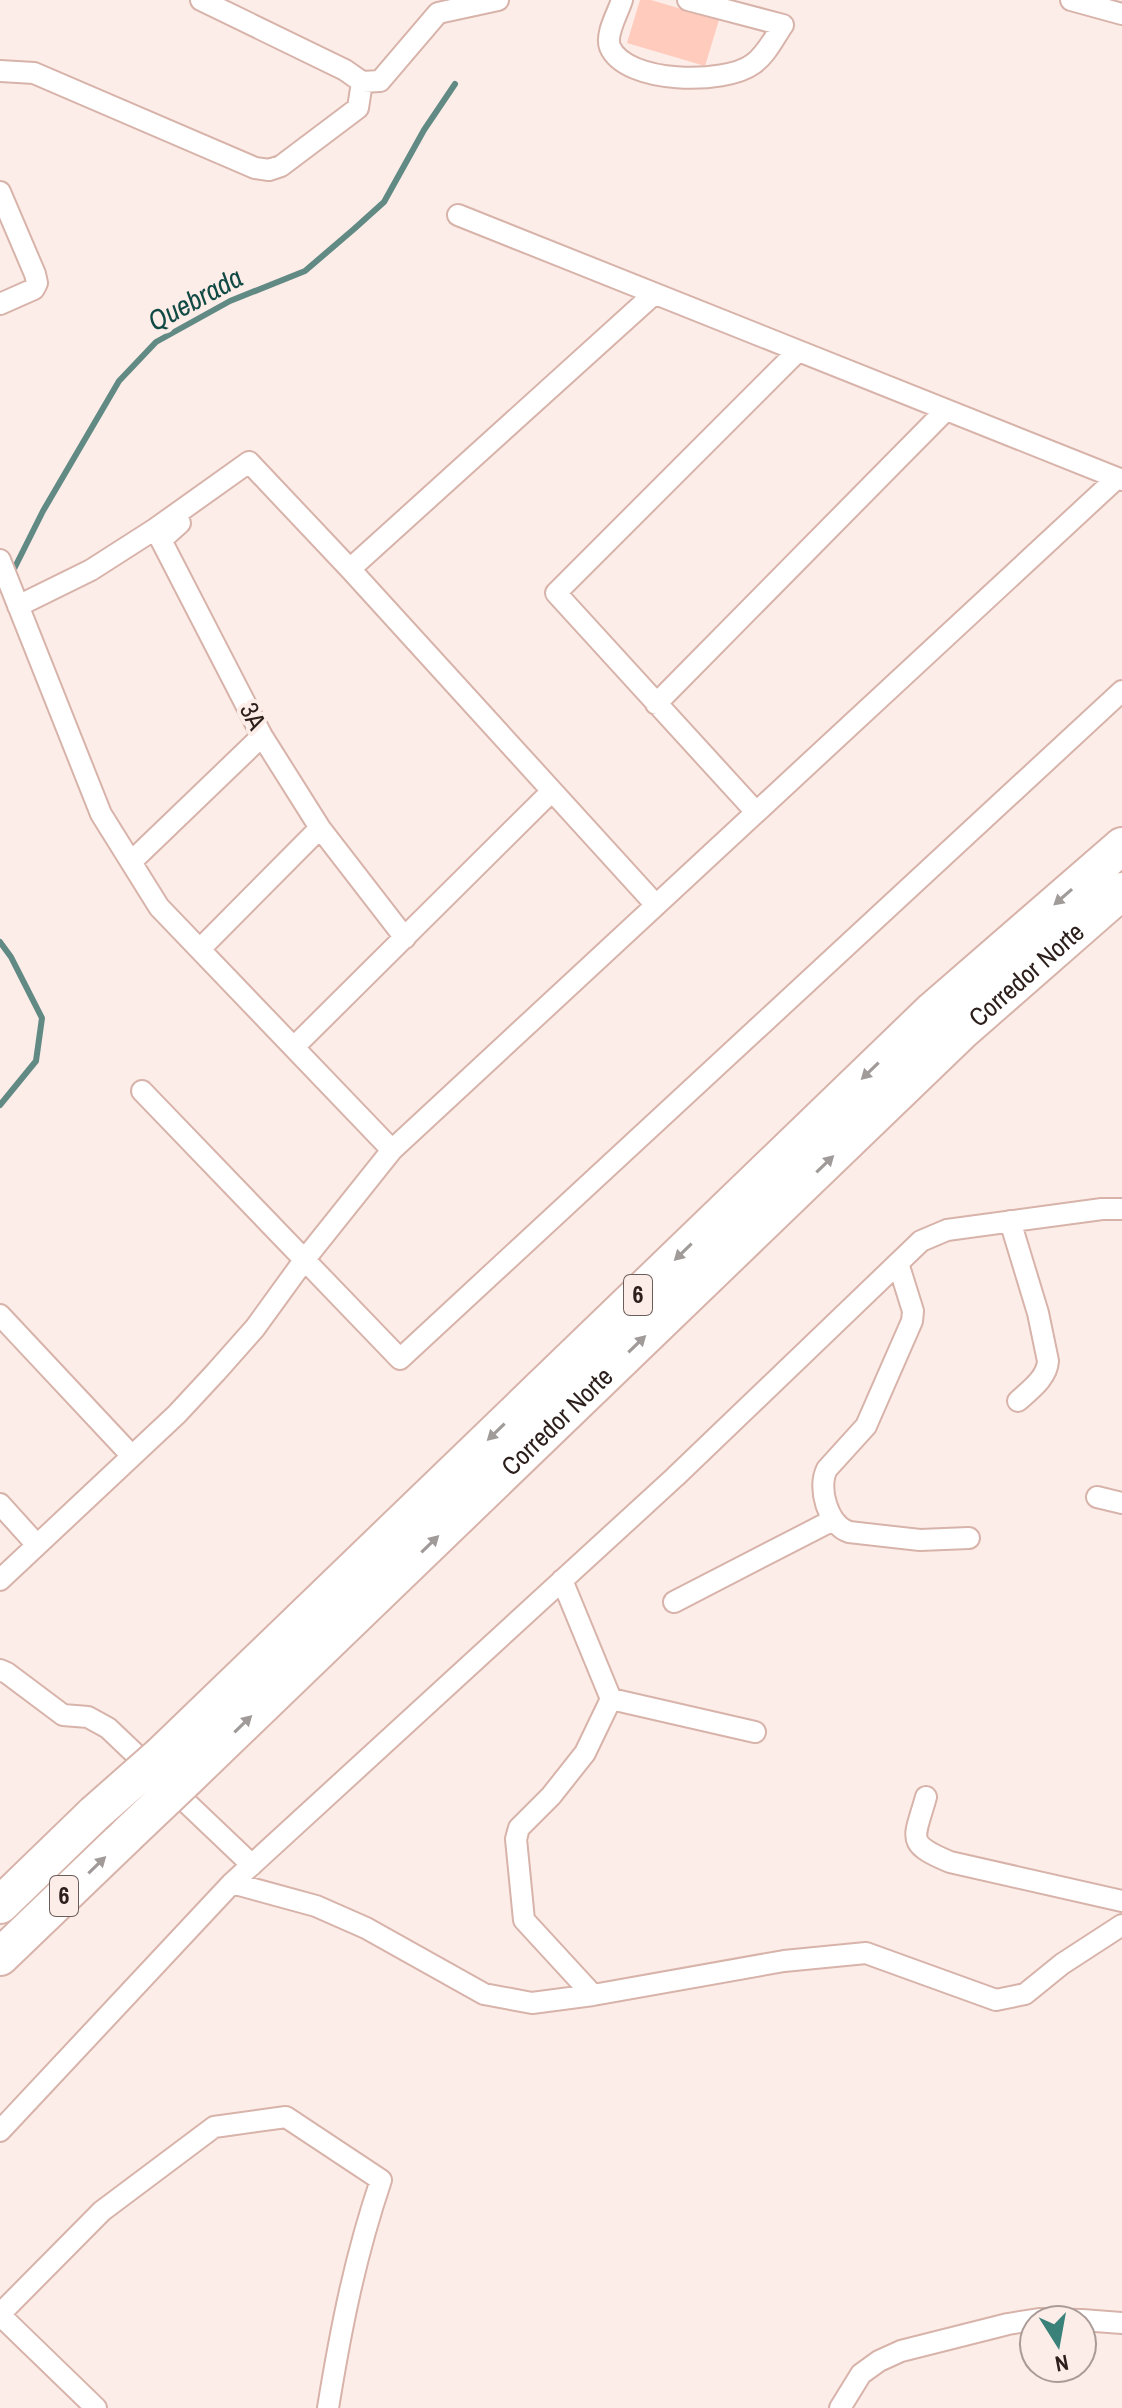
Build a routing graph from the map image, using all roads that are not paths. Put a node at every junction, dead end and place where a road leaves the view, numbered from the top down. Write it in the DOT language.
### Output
graph roads {
  1 [pos="201,0"];
  2 [pos="498,0"];
  3 [pos="622,0"];
  4 [pos="688,0"];
  5 [pos="1071,0"];
  6 [pos="1122,14"];
  7 [pos="0,71"];
  8 [pos="362,82"];
  9 [pos="0,192"];
  10 [pos="458,215"];
  11 [pos="654,294"];
  12 [pos="0,304"];
  13 [pos="798,351"];
  14 [pos="946,410"];
  15 [pos="1120,479"];
  16 [pos="210,491"];
  17 [pos="0,560"];
  18 [pos="350,569"];
  19 [pos="16,602"];
  20 [pos="1122,691"];
  21 [pos="656,704"];
  22 [pos="262,736"];
  23 [pos="552,791"];
  24 [pos="756,812"];
  25 [pos="320,828"];
  26 [pos="1122,846"];
  27 [pos="131,862"];
  28 [pos="1122,891"];
  29 [pos="656,905"];
  30 [pos="405,938"];
  31 [pos="200,949"];
  32 [pos="294,1047"];
  33 [pos="142,1091"];
  34 [pos="392,1150"];
  35 [pos="1122,1209"];
  36 [pos="1010,1221"];
  37 [pos="305,1259"];
  38 [pos="898,1263"];
  39 [pos="0,1315"];
  40 [pos="1018,1401"];
  41 [pos="132,1456"];
  42 [pos="1097,1497"];
  43 [pos="1122,1503"];
  44 [pos="0,1504"];
  45 [pos="833,1520"];
  46 [pos="969,1538"];
  47 [pos="37,1545"];
  48 [pos="0,1580"];
  49 [pos="562,1580"];
  50 [pos="674,1602"];
  51 [pos="0,1670"];
  52 [pos="611,1699"];
  53 [pos="755,1732"];
  54 [pos="174,1766"];
  55 [pos="926,1797"];
  56 [pos="252,1865"];
  57 [pos="232,1883"];
  58 [pos="1122,1901"];
  59 [pos="0,1905"];
  60 [pos="1122,1925"];
  61 [pos="0,1957"];
  62 [pos="593,1995"];
  63 [pos="0,2131"];
  64 [pos="0,2315"];
  65 [pos="1098,2321"];
  66 [pos="1018,2322"];
  67 [pos="1122,2323"];
  68 [pos="96,2408"];
  69 [pos="328,2408"];
  70 [pos="840,2408"];
  1 -- 8 [label="street"];
  2 -- 8 [label="street"];
  3 -- 4 [label="street"];
  5 -- 6 [label="street"];
  7 -- 8 [label="street"];
  9 -- 12 [label="street"];
  10 -- 11 [label="street"];
  11 -- 13 [label="street"];
  11 -- 18 [label="street"];
  13 -- 14 [label="street"];
  13 -- 21 [label="street"];
  14 -- 15 [label="street"];
  14 -- 21 [label="street"];
  15 -- 24 [label="street"];
  16 -- 18 [label="street"];
  16 -- 19 [label="street"];
  16 -- 22 [label="street, 3A"];
  17 -- 19 [label="street"];
  18 -- 23 [label="street"];
  19 -- 27 [label="street"];
  20 -- 37 [label="street"];
  21 -- 24 [label="street"];
  22 -- 25 [label="street, 3A"];
  22 -- 27 [label="street"];
  23 -- 29 [label="street"];
  23 -- 30 [label="street"];
  24 -- 29 [label="street"];
  25 -- 30 [label="street, 3A"];
  25 -- 31 [label="street"];
  26 -- 54 [label="highway, Corredor Norte / 6, one-way"];
  27 -- 31 [label="street"];
  54 -- 28 [label="highway, Corredor Norte / 6, one-way"];
  29 -- 34 [label="street"];
  30 -- 32 [label="street"];
  31 -- 32 [label="street"];
  32 -- 34 [label="street"];
  33 -- 37 [label="street"];
  34 -- 37 [label="street"];
  35 -- 36 [label="street"];
  36 -- 38 [label="street"];
  36 -- 40 [label="street"];
  37 -- 41 [label="street"];
  38 -- 45 [label="street"];
  38 -- 49 [label="street"];
  39 -- 41 [label="street"];
  41 -- 47 [label="street"];
  42 -- 43 [label="street"];
  44 -- 47 [label="street"];
  45 -- 46 [label="street"];
  45 -- 50 [label="street"];
  47 -- 48 [label="street"];
  49 -- 52 [label="street"];
  49 -- 56 [label="street"];
  51 -- 56 [label="street"];
  52 -- 53 [label="street"];
  52 -- 62 [label="street"];
  54 -- 59 [label="highway, Corredor Norte / 6, bridge"];
  61 -- 54 [label="highway, Corredor Norte / 6, one-way, bridge"];
  55 -- 58 [label="street"];
  56 -- 57 [label="street"];
  57 -- 62 [label="street"];
  57 -- 63 [label="street"];
  60 -- 62 [label="street"];
  64 -- 68 [label="street"];
  64 -- 69 [label="street"];
  65 -- 67 [label="street"];
  66 -- 70 [label="street"];
}
